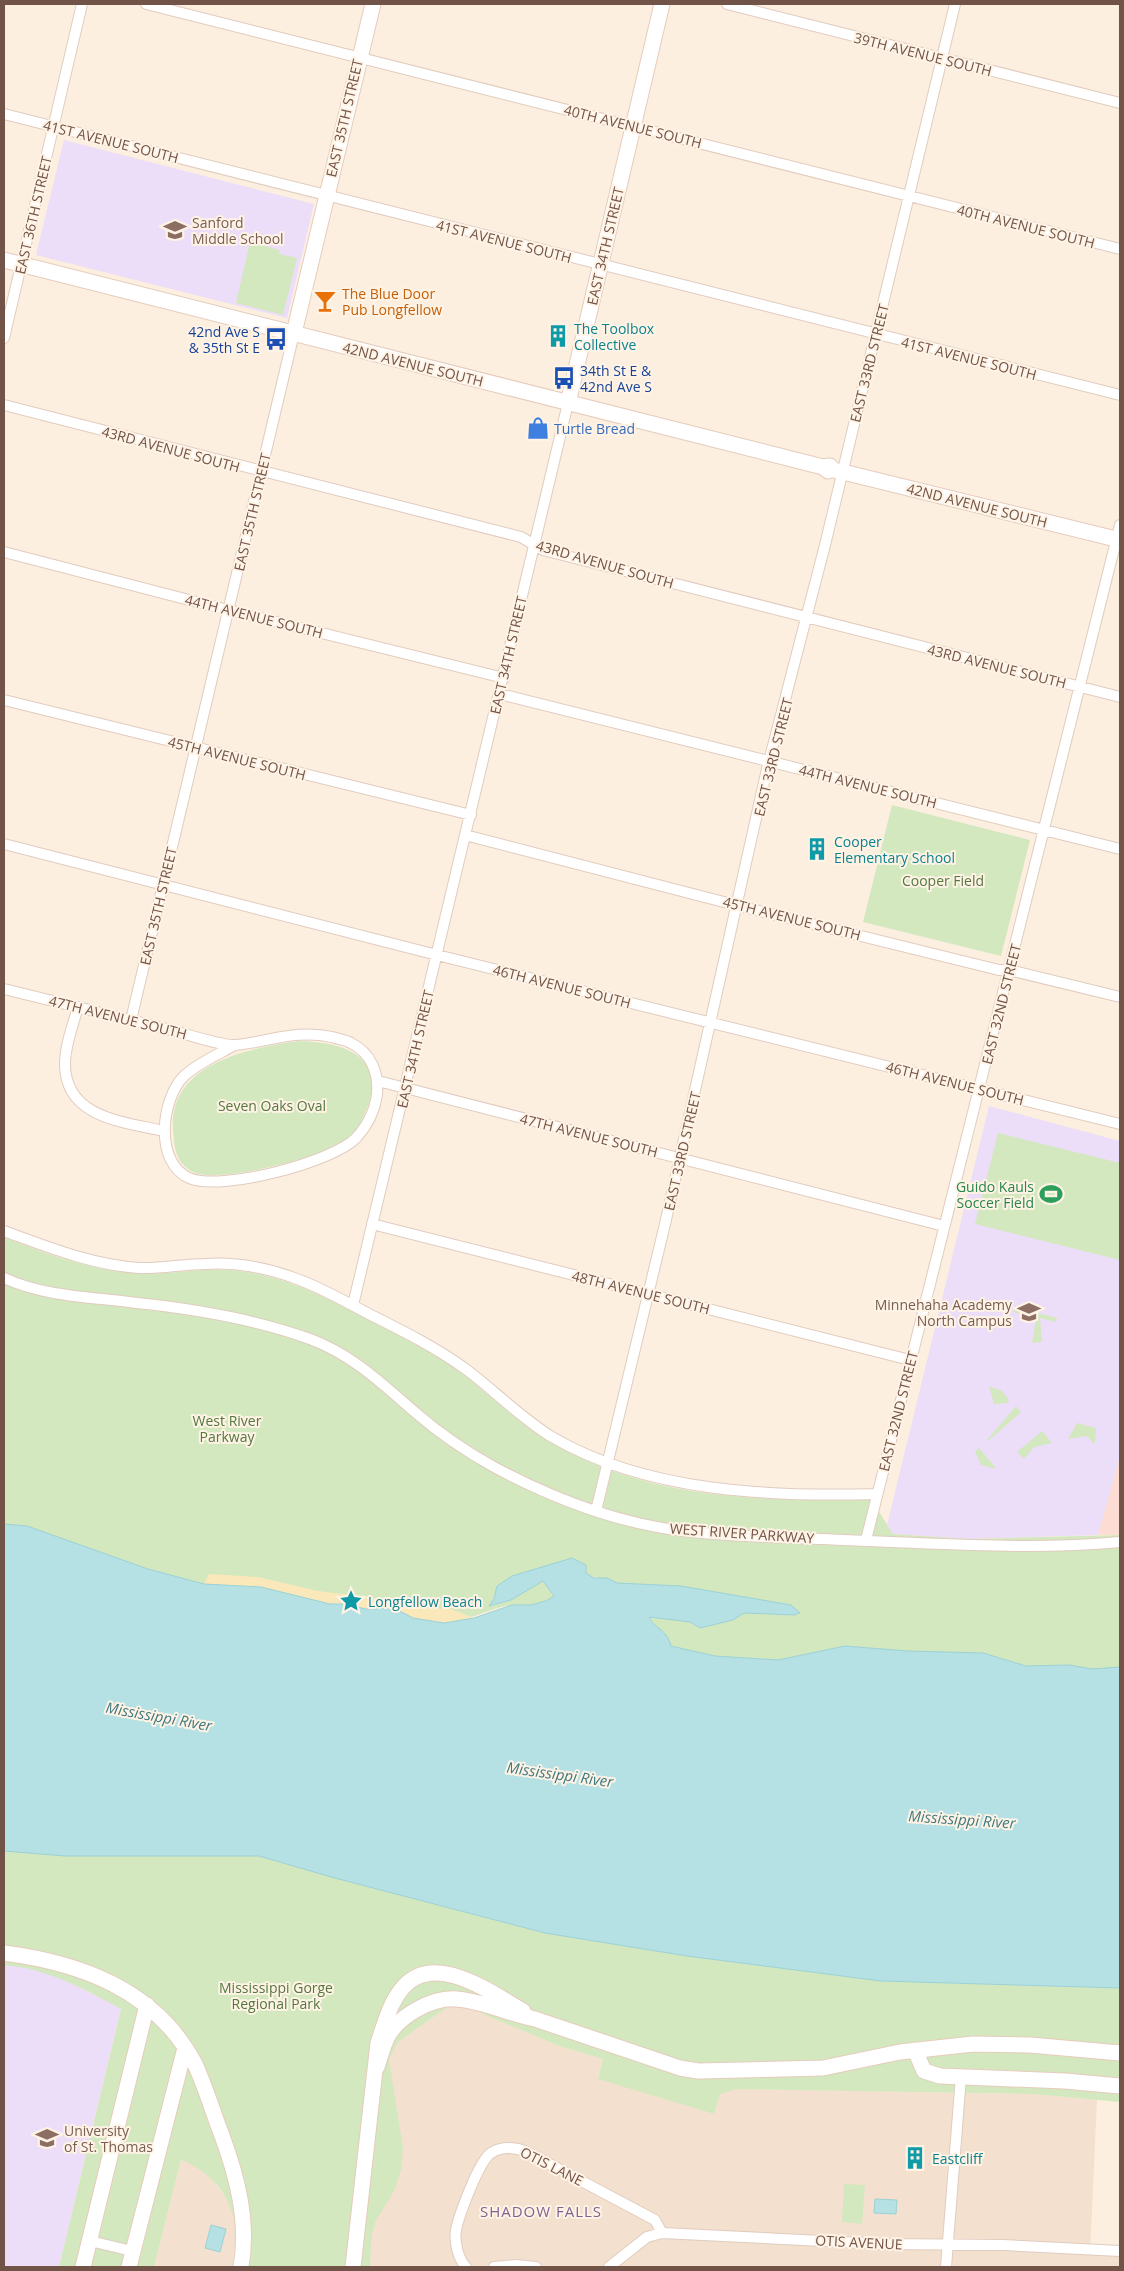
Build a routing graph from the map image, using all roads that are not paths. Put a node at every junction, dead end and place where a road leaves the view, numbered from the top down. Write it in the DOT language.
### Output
graph roads {
  1 [pos="82,4"];
  2 [pos="146,4"];
  3 [pos="373,4"];
  4 [pos="662,4"];
  5 [pos="727,4"];
  6 [pos="955,4"];
  7 [pos="358,58"];
  8 [pos="942,59"];
  9 [pos="1120,103"];
  10 [pos="4,114"];
  11 [pos="54,126"];
  12 [pos="633,126"];
  13 [pos="326,196"];
  14 [pos="909,196"];
  15 [pos="1120,249"];
  16 [pos="4,260"];
  17 [pos="21,264"];
  18 [pos="600,265"];
  19 [pos="294,333"];
  20 [pos="876,334"];
  21 [pos="4,338"];
  22 [pos="1120,396"];
  23 [pos="568,403"];
  24 [pos="4,406"];
  25 [pos="833,470"];
  26 [pos="261,472"];
  27 [pos="1119,535"];
  28 [pos="533,546"];
  29 [pos="4,552"];
  30 [pos="230,610"];
  31 [pos="806,617"];
  32 [pos="504,678"];
  33 [pos="1081,687"];
  34 [pos="500,694"];
  35 [pos="1120,697"];
  36 [pos="4,700"];
  37 [pos="195,748"];
  38 [pos="770,761"];
  39 [pos="471,815"];
  40 [pos="1045,831"];
  41 [pos="465,835"];
  42 [pos="4,844"];
  43 [pos="1120,849"];
  44 [pos="164,885"];
  45 [pos="737,905"];
  46 [pos="437,955"];
  47 [pos="1010,970"];
  48 [pos="4,989"];
  49 [pos="1120,998"];
  50 [pos="78,1007"];
  51 [pos="131,1020"];
  52 [pos="711,1023"];
  53 [pos="233,1046"];
  54 [pos="378,1081"];
  55 [pos="406,1089"];
  56 [pos="979,1089"];
  57 [pos="1120,1124"];
  58 [pos="164,1131"];
  59 [pos="680,1158"];
  60 [pos="372,1224"];
  61 [pos="944,1226"];
  62 [pos="4,1231"];
  63 [pos="4,1278"];
  64 [pos="649,1294"];
  65 [pos="353,1305"];
  66 [pos="910,1360"];
  67 [pos="607,1464"];
  68 [pos="877,1494"];
  69 [pos="596,1511"];
  70 [pos="866,1540"];
  71 [pos="1120,1542"];
  72 [pos="4,1953"];
  73 [pos="146,2005"];
  74 [pos="535,2019"];
  75 [pos="185,2048"];
  76 [pos="915,2050"];
  77 [pos="1120,2053"];
  78 [pos="377,2067"];
  79 [pos="961,2076"];
  80 [pos="1120,2086"];
  81 [pos="662,2233"];
  82 [pos="90,2241"];
  83 [pos="948,2245"];
  84 [pos="132,2251"];
  85 [pos="1120,2251"];
  86 [pos="83,2267"];
  87 [pos="128,2267"];
  88 [pos="241,2267"];
  89 [pos="353,2267"];
  90 [pos="466,2267"];
  91 [pos="494,2267"];
  92 [pos="536,2267"];
  93 [pos="609,2267"];
  94 [pos="946,2267"];
  1 -- 11 [label="street, EAST 36TH STREET"];
  2 -- 7 [label="street, 40TH AVENUE SOUTH"];
  3 -- 7 [label="street, EAST 35TH STREET"];
  4 -- 12 [label="street, EAST 34TH STREET"];
  5 -- 8 [label="street, 39TH AVENUE SOUTH"];
  6 -- 8 [label="street, EAST 33RD STREET"];
  7 -- 12 [label="street, 40TH AVENUE SOUTH"];
  7 -- 13 [label="street, EAST 35TH STREET"];
  8 -- 9 [label="street, 39TH AVENUE SOUTH"];
  8 -- 14 [label="street, EAST 33RD STREET"];
  10 -- 11 [label="street, 41ST AVENUE SOUTH"];
  11 -- 13 [label="street, 41ST AVENUE SOUTH"];
  11 -- 17 [label="street, EAST 36TH STREET"];
  12 -- 14 [label="street, 40TH AVENUE SOUTH"];
  12 -- 18 [label="street, EAST 34TH STREET"];
  13 -- 18 [label="street, 41ST AVENUE SOUTH"];
  13 -- 19 [label="street, EAST 35TH STREET"];
  14 -- 15 [label="street, 40TH AVENUE SOUTH"];
  14 -- 20 [label="street, EAST 33RD STREET"];
  16 -- 17 [label="street, 42ND AVENUE SOUTH"];
  17 -- 19 [label="street, 42ND AVENUE SOUTH"];
  17 -- 21 [label="street, EAST 36TH STREET"];
  18 -- 20 [label="street, 41ST AVENUE SOUTH"];
  18 -- 23 [label="street, EAST 34TH STREET"];
  19 -- 23 [label="street, 42ND AVENUE SOUTH"];
  19 -- 26 [label="street, EAST 35TH STREET"];
  20 -- 22 [label="street, 41ST AVENUE SOUTH"];
  20 -- 25 [label="street, EAST 33RD STREET"];
  23 -- 25 [label="street, 42ND AVENUE SOUTH"];
  23 -- 28 [label="street, EAST 34TH STREET"];
  24 -- 26 [label="street, 43RD AVENUE SOUTH"];
  25 -- 27 [label="street, 42ND AVENUE SOUTH"];
  25 -- 31 [label="street, EAST 33RD STREET"];
  26 -- 28 [label="street, 43RD AVENUE SOUTH"];
  26 -- 30 [label="street, EAST 35TH STREET"];
  27 -- 33 [label="street, EAST 32ND STREET"];
  28 -- 31 [label="street, 43RD AVENUE SOUTH"];
  28 -- 32 [label="street, EAST 34TH STREET"];
  29 -- 30 [label="street, 44TH AVENUE SOUTH"];
  30 -- 32 [label="street, 44TH AVENUE SOUTH"];
  30 -- 37 [label="street, EAST 35TH STREET"];
  31 -- 33 [label="street, 43RD AVENUE SOUTH"];
  31 -- 38 [label="street, EAST 33RD STREET"];
  32 -- 34 [label="street, EAST 34TH STREET"];
  33 -- 35 [label="street, 43RD AVENUE SOUTH"];
  33 -- 40 [label="street, EAST 32ND STREET"];
  34 -- 38 [label="street, 44TH AVENUE SOUTH"];
  34 -- 39 [label="street, EAST 34TH STREET"];
  36 -- 37 [label="street, 45TH AVENUE SOUTH"];
  37 -- 39 [label="street, 45TH AVENUE SOUTH"];
  37 -- 44 [label="street, EAST 35TH STREET"];
  38 -- 40 [label="street, 44TH AVENUE SOUTH"];
  38 -- 45 [label="street, EAST 33RD STREET"];
  39 -- 41 [label="street, EAST 34TH STREET"];
  40 -- 43 [label="street, 44TH AVENUE SOUTH"];
  40 -- 47 [label="street, EAST 32ND STREET"];
  41 -- 45 [label="street, 45TH AVENUE SOUTH"];
  41 -- 46 [label="street, EAST 34TH STREET"];
  42 -- 44 [label="street, 46TH AVENUE SOUTH"];
  44 -- 46 [label="street, 46TH AVENUE SOUTH"];
  44 -- 51 [label="street, EAST 35TH STREET"];
  45 -- 47 [label="street, 45TH AVENUE SOUTH"];
  45 -- 52 [label="street, EAST 33RD STREET"];
  46 -- 52 [label="street, 46TH AVENUE SOUTH"];
  46 -- 55 [label="street, EAST 34TH STREET"];
  47 -- 49 [label="street, 45TH AVENUE SOUTH"];
  47 -- 56 [label="street, EAST 32ND STREET"];
  48 -- 50 [label="street, 47TH AVENUE SOUTH"];
  50 -- 51 [label="street, 47TH AVENUE SOUTH"];
  50 -- 58 [label="street"];
  51 -- 53 [label="street, 47TH AVENUE SOUTH"];
  52 -- 56 [label="street, 46TH AVENUE SOUTH"];
  52 -- 59 [label="street, EAST 33RD STREET"];
  53 -- 54 [label="street"];
  53 -- 58 [label="street"];
  54 -- 55 [label="street, 47TH AVENUE SOUTH"];
  54 -- 58 [label="street"];
  55 -- 59 [label="street, 47TH AVENUE SOUTH"];
  55 -- 60 [label="street, EAST 34TH STREET"];
  56 -- 57 [label="street, 46TH AVENUE SOUTH"];
  56 -- 61 [label="street, EAST 32ND STREET"];
  59 -- 61 [label="street, 47TH AVENUE SOUTH"];
  59 -- 64 [label="street, EAST 33RD STREET"];
  60 -- 64 [label="street, 48TH AVENUE SOUTH"];
  60 -- 65 [label="street, EAST 34TH STREET"];
  61 -- 66 [label="street, EAST 32ND STREET"];
  62 -- 65 [label="street"];
  63 -- 69 [label="street, WEST RIVER PARKWAY"];
  64 -- 66 [label="street, 48TH AVENUE SOUTH"];
  64 -- 67 [label="street, EAST 33RD STREET"];
  65 -- 67 [label="street"];
  66 -- 68 [label="street, EAST 32ND STREET"];
  67 -- 68 [label="street"];
  67 -- 69 [label="street, EAST 33RD STREET"];
  68 -- 70 [label="street, EAST 32ND STREET"];
  69 -- 70 [label="street, WEST RIVER PARKWAY"];
  70 -- 71 [label="street, WEST RIVER PARKWAY"];
  72 -- 73 [label="street"];
  73 -- 75 [label="street"];
  73 -- 82 [label="street"];
  74 -- 76 [label="street"];
  74 -- 78 [label="street"];
  74 -- 78 [label="street"];
  75 -- 84 [label="street"];
  75 -- 88 [label="street"];
  76 -- 77 [label="street"];
  76 -- 79 [label="street"];
  78 -- 89 [label="street"];
  79 -- 80 [label="street"];
  79 -- 83 [label="street"];
  81 -- 83 [label="street, OTIS AVENUE"];
  81 -- 90 [label="street, OTIS LANE"];
  81 -- 93 [label="street, OTIS AVENUE"];
  82 -- 84 [label="street"];
  82 -- 86 [label="street"];
  83 -- 85 [label="street, OTIS AVENUE"];
  83 -- 94 [label="street"];
  84 -- 87 [label="street"];
  91 -- 92 [label="street"];
}
